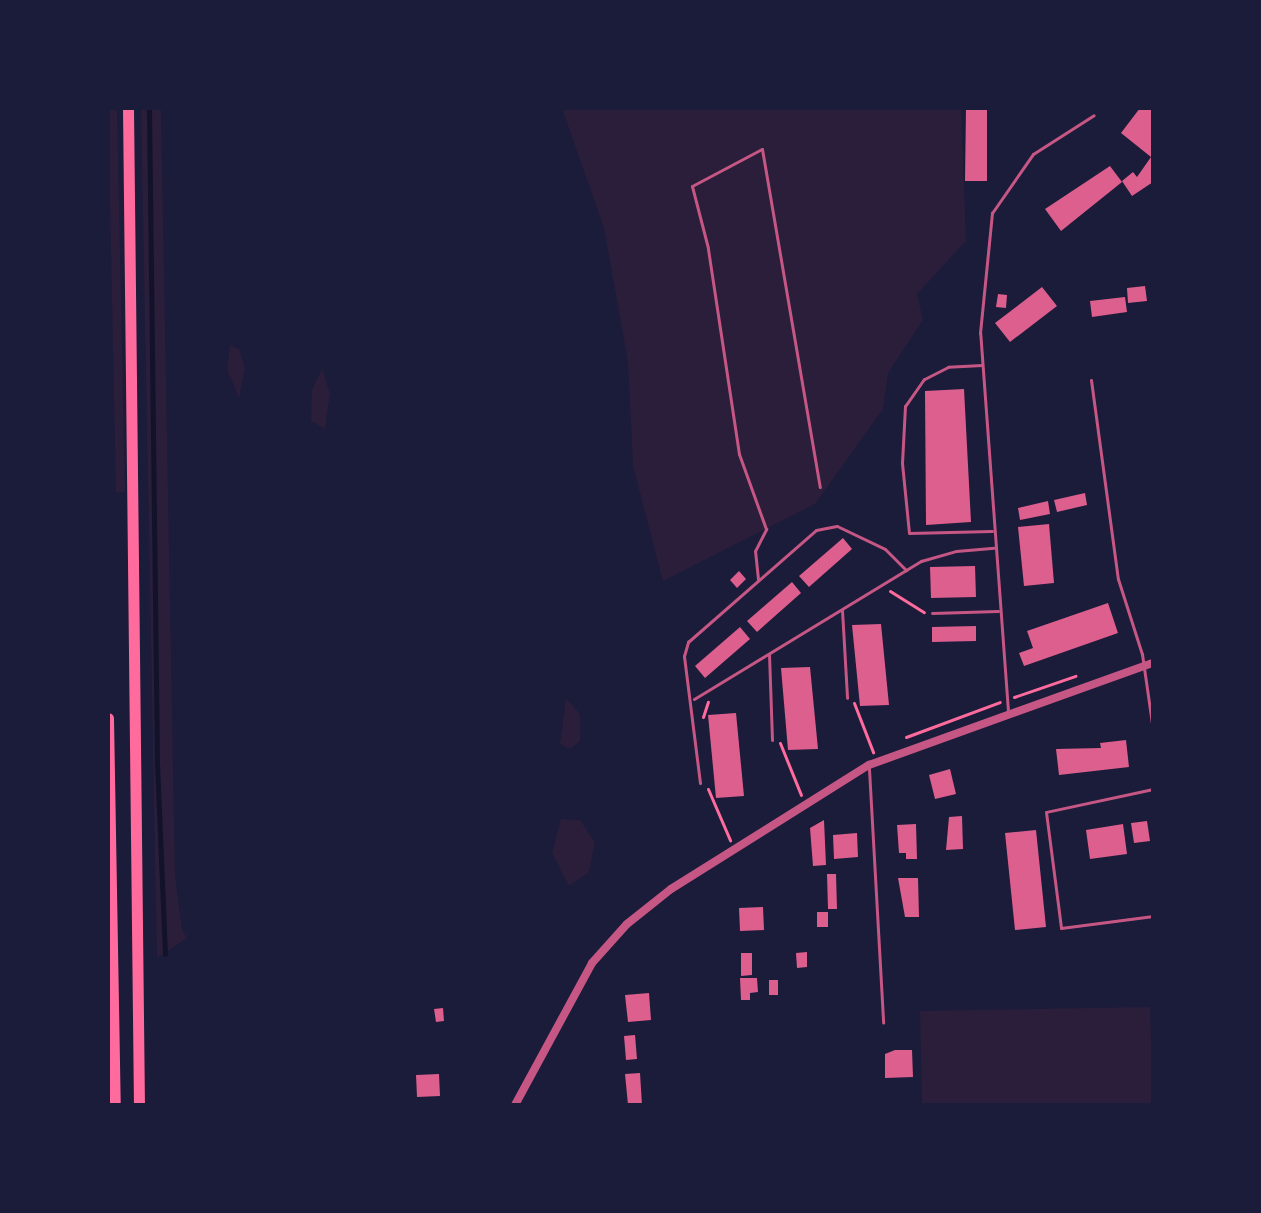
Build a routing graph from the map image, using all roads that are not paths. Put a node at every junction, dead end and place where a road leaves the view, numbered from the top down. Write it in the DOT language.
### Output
graph roads {
  1 [pos="128,108"];
  2 [pos="1094,115"];
  3 [pos="982,365"];
  4 [pos="1091,380"];
  5 [pos="820,487"];
  6 [pos="993,531"];
  7 [pos="994,548"];
  8 [pos="906,570"];
  9 [pos="758,579"];
  10 [pos="842,610"];
  11 [pos="998,611"];
  12 [pos="932,613"];
  13 [pos="769,654"];
  14 [pos="1148,664"];
  15 [pos="847,698"];
  16 [pos="693,700"];
  17 [pos="1008,711"];
  18 [pos="108,718"];
  19 [pos="1153,730"];
  20 [pos="772,740"];
  21 [pos="869,765"];
  22 [pos="700,783"];
  23 [pos="1153,789"];
  24 [pos="1153,916"];
  25 [pos="883,1023"];
  26 [pos="115,1105"];
  27 [pos="139,1105"];
  28 [pos="515,1105"];
  1 -- 27 [label="main road"];
  2 -- 3 [label="lane"];
  3 -- 6 [label="lane"];
  3 -- 6 [label="lane"];
  4 -- 14 [label="lane"];
  5 -- 9 [label="lane"];
  6 -- 7 [label="lane"];
  7 -- 8 [label="lane"];
  7 -- 11 [label="lane"];
  8 -- 9 [label="lane"];
  8 -- 10 [label="lane"];
  9 -- 16 [label="lane"];
  10 -- 13 [label="lane"];
  10 -- 15 [label="lane"];
  11 -- 12 [label="lane"];
  11 -- 17 [label="lane"];
  13 -- 16 [label="lane"];
  13 -- 20 [label="lane"];
  14 -- 17 [label="street"];
  14 -- 19 [label="lane"];
  16 -- 22 [label="lane"];
  17 -- 21 [label="street"];
  18 -- 26 [label="main road"];
  21 -- 25 [label="lane"];
  21 -- 28 [label="street"];
  23 -- 24 [label="lane"];
}
